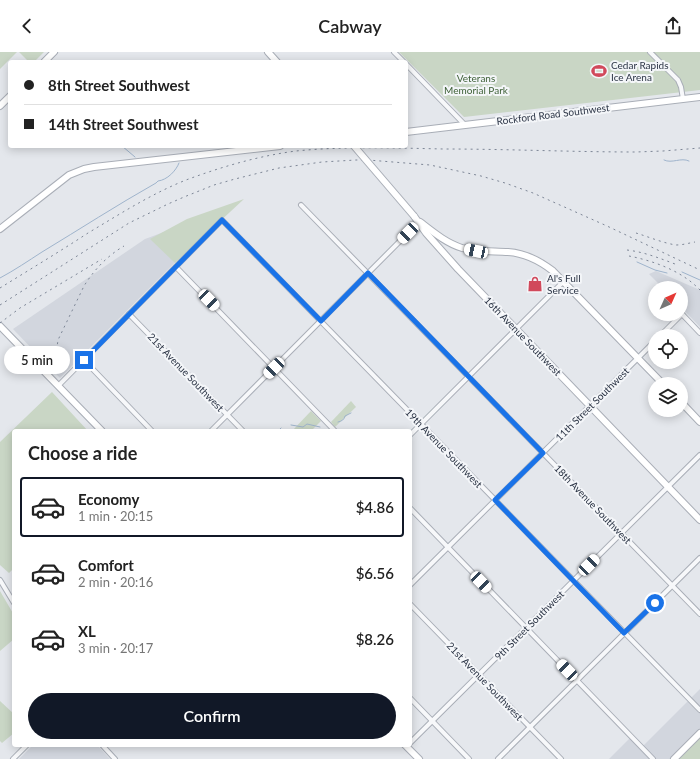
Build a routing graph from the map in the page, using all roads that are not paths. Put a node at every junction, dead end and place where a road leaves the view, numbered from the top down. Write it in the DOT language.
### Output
graph roads {
  1 [pos="54,52"];
  2 [pos="268,52"];
  3 [pos="394,52"];
  4 [pos="650,52"];
  5 [pos="46,60"];
  6 [pos="275,60"];
  7 [pos="402,60"];
  8 [pos="408,66"];
  9 [pos="700,97"];
  10 [pos="8,98"];
  11 [pos="683,99"];
  12 [pos="0,106"];
  13 [pos="465,125"];
  14 [pos="408,132"];
  15 [pos="262,148"];
  16 [pos="356,148"];
  17 [pos="301,205"];
  18 [pos="415,217"];
  19 [pos="0,229"];
  20 [pos="408,233"];
  21 [pos="176,267"];
  22 [pos="368,273"];
  23 [pos="563,282"];
  24 [pos="129,314"];
  25 [pos="321,321"];
  26 [pos="674,321"];
  27 [pos="688,321"];
  28 [pos="0,326"];
  29 [pos="516,329"];
  30 [pos="667,329"];
  31 [pos="700,333"];
  32 [pos="648,348"];
  33 [pos="638,358"];
  34 [pos="84,360"];
  35 [pos="274,368"];
  36 [pos="468,376"];
  37 [pos="656,377"];
  38 [pos="58,386"];
  39 [pos="590,406"];
  40 [pos="688,409"];
  41 [pos="227,415"];
  42 [pos="700,422"];
  43 [pos="421,424"];
  44 [pos="100,429"];
  45 [pos="150,429"];
  46 [pos="213,429"];
  47 [pos="241,429"];
  48 [pos="333,429"];
  49 [pos="412,433"];
  50 [pos="543,453"];
  51 [pos="700,455"];
  52 [pos="668,487"];
  53 [pos="495,500"];
  54 [pos="412,510"];
  55 [pos="700,520"];
  56 [pos="621,534"];
  57 [pos="448,547"];
  58 [pos="700,558"];
  59 [pos="0,580"];
  60 [pos="574,581"];
  61 [pos="412,583"];
  62 [pos="672,586"];
  63 [pos="12,600"];
  64 [pos="412,606"];
  65 [pos="700,614"];
  66 [pos="526,628"];
  67 [pos="624,633"];
  68 [pos="479,675"];
  69 [pos="577,681"];
  70 [pos="412,700"];
  71 [pos="700,710"];
  72 [pos="432,721"];
  73 [pos="530,727"];
  74 [pos="700,733"];
  75 [pos="412,741"];
  76 [pos="26,747"];
  77 [pos="104,747"];
  78 [pos="410,747"];
  79 [pos="13,759"];
  80 [pos="115,759"];
  81 [pos="419,759"];
  82 [pos="469,759"];
  83 [pos="498,759"];
  84 [pos="561,759"];
  85 [pos="653,759"];
  86 [pos="674,759"];
  1 -- 5 [label="main road"];
  2 -- 6 [label="main road"];
  3 -- 7 [label="street"];
  4 -- 11 [label="street"];
  8 -- 13 [label="street"];
  9 -- 11 [label="main road, Rockford Road Southwest"];
  10 -- 12 [label="main road"];
  11 -- 13 [label="main road, Rockford Road Southwest"];
  13 -- 14 [label="main road, Rockford Road Southwest"];
  15 -- 19 [label="main road"];
  16 -- 18 [label="main road, 16th Avenue Southwest, bridge"];
  17 -- 22 [label="street, 18th Avenue Southwest"];
  18 -- 23 [label="main road"];
  18 -- 29 [label="main road, 16th Avenue Southwest"];
  20 -- 22 [label="street"];
  21 -- 24 [label="street"];
  21 -- 25 [label="street, 19th Avenue Southwest"];
  21 -- 35 [label="street"];
  22 -- 25 [label="street"];
  22 -- 36 [label="street, 18th Avenue Southwest"];
  23 -- 29 [label="street"];
  23 -- 33 [label="main road"];
  24 -- 34 [label="street"];
  24 -- 41 [label="street, 21st Avenue Southwest"];
  25 -- 35 [label="street"];
  25 -- 43 [label="street, 19th Avenue Southwest"];
  26 -- 30 [label="street"];
  27 -- 31 [label="street"];
  28 -- 38 [label="main road"];
  29 -- 36 [label="street"];
  29 -- 39 [label="main road, 16th Avenue Southwest"];
  32 -- 33 [label="street, 11th Street Southwest"];
  33 -- 37 [label="main road"];
  33 -- 39 [label="street, 11th Street Southwest"];
  34 -- 38 [label="street"];
  34 -- 45 [label="street"];
  35 -- 41 [label="street"];
  35 -- 48 [label="street"];
  36 -- 43 [label="street"];
  36 -- 50 [label="street, 18th Avenue Southwest"];
  38 -- 44 [label="main road"];
  39 -- 50 [label="street, 11th Street Southwest"];
  39 -- 52 [label="main road, 16th Avenue Southwest"];
  40 -- 42 [label="main road"];
  41 -- 46 [label="street"];
  41 -- 47 [label="street, 21st Avenue Southwest"];
  43 -- 49 [label="street"];
  43 -- 53 [label="street, 19th Avenue Southwest"];
  50 -- 53 [label="street, 11th Street Southwest"];
  50 -- 56 [label="street, 18th Avenue Southwest"];
  51 -- 52 [label="street, 9th Street Southwest"];
  52 -- 55 [label="main road, 16th Avenue Southwest"];
  52 -- 56 [label="street, 9th Street Southwest"];
  53 -- 57 [label="street, 11th Street Southwest"];
  53 -- 60 [label="street, 19th Avenue Southwest"];
  54 -- 57 [label="street"];
  56 -- 60 [label="street, 9th Street Southwest"];
  56 -- 62 [label="street, 18th Avenue Southwest"];
  57 -- 61 [label="street, 11th Street Southwest"];
  57 -- 66 [label="street"];
  58 -- 62 [label="street"];
  59 -- 63 [label="street"];
  60 -- 66 [label="street, 9th Street Southwest"];
  60 -- 67 [label="street, 19th Avenue Southwest"];
  62 -- 65 [label="street, 18th Avenue Southwest"];
  62 -- 67 [label="street"];
  64 -- 68 [label="street, 21st Avenue Southwest"];
  66 -- 68 [label="street, 9th Street Southwest"];
  66 -- 69 [label="street"];
  67 -- 69 [label="street"];
  67 -- 71 [label="street, 19th Avenue Southwest"];
  68 -- 72 [label="street, 9th Street Southwest"];
  68 -- 73 [label="street, 21st Avenue Southwest"];
  69 -- 73 [label="street"];
  69 -- 85 [label="street"];
  70 -- 72 [label="street"];
  72 -- 75 [label="street, 9th Street Southwest"];
  72 -- 82 [label="street"];
  73 -- 83 [label="street"];
  73 -- 84 [label="street, 21st Avenue Southwest"];
  74 -- 86 [label="main road"];
  76 -- 79 [label="street"];
  77 -- 80 [label="street"];
  78 -- 81 [label="main road"];
}
